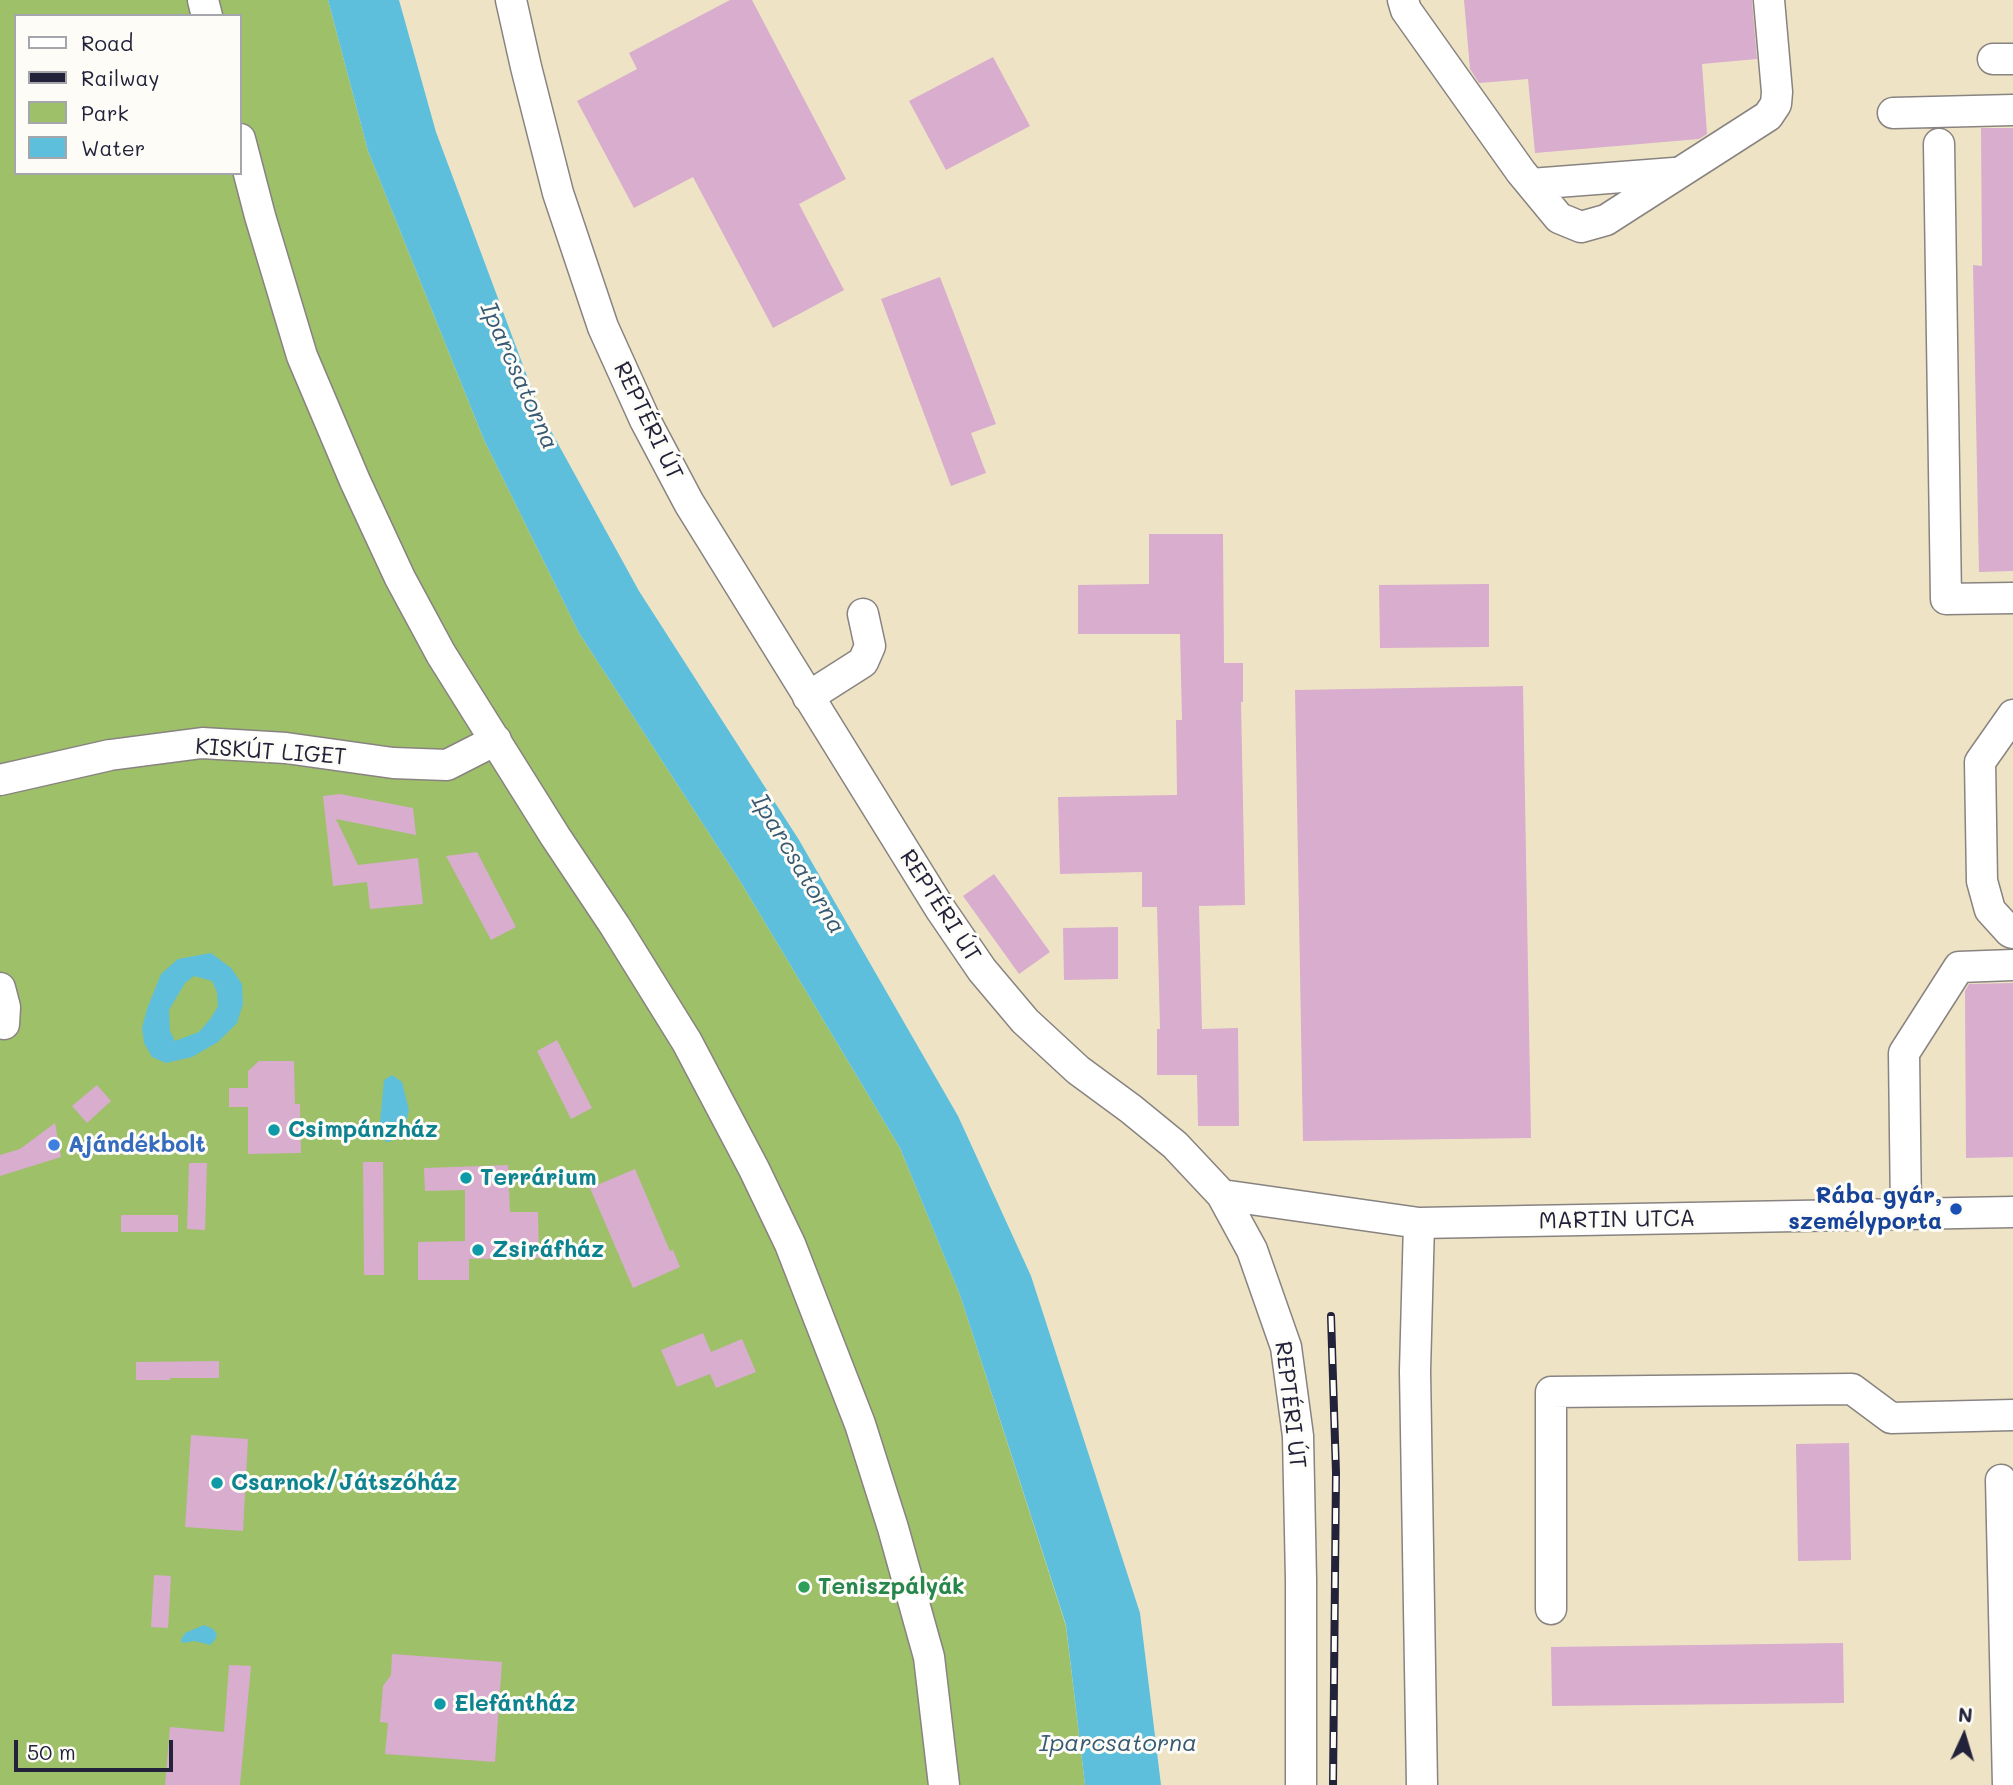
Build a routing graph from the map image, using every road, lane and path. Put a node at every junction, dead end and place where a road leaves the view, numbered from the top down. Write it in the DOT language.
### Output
graph roads {
  1 [pos="511,0"];
  2 [pos="1403,0"];
  3 [pos="1769,0"];
  4 [pos="2013,110"];
  5 [pos="1893,113"];
  6 [pos="1939,144"];
  7 [pos="242,146"];
  8 [pos="1679,173"];
  9 [pos="1531,184"];
  10 [pos="2013,598"];
  11 [pos="863,614"];
  12 [pos="808,697"];
  13 [pos="2013,715"];
  14 [pos="496,740"];
  15 [pos="0,780"];
  16 [pos="2013,933"];
  17 [pos="2013,965"];
  18 [pos="0,988"];
  19 [pos="4,1024"];
  20 [pos="1222,1195"];
  21 [pos="2013,1212"];
  22 [pos="1906,1214"];
  23 [pos="1419,1223"];
  24 [pos="2013,1415"];
  25 [pos="2001,1480"];
  26 [pos="1551,1609"];
  27 [pos="944,1785"];
  28 [pos="1301,1785"];
  29 [pos="1422,1785"];
  30 [pos="2008,1785"];
  1 -- 12 [label="street, REPTÉRI ÚT"];
  2 -- 9 [label="street"];
  3 -- 8 [label="street"];
  4 -- 5 [label="street"];
  6 -- 10 [label="street"];
  7 -- 14 [label="street"];
  8 -- 9 [label="street"];
  8 -- 9 [label="street"];
  11 -- 12 [label="street"];
  12 -- 20 [label="street, REPTÉRI ÚT"];
  13 -- 16 [label="street"];
  14 -- 15 [label="street, KISKÚT LIGET"];
  14 -- 27 [label="street"];
  17 -- 22 [label="street"];
  18 -- 19 [label="street"];
  20 -- 23 [label="street, MARTIN UTCA"];
  20 -- 28 [label="street, REPTÉRI ÚT"];
  21 -- 22 [label="street, MARTIN UTCA"];
  22 -- 23 [label="street, MARTIN UTCA"];
  23 -- 29 [label="street"];
  24 -- 26 [label="street"];
  25 -- 30 [label="street"];
}
